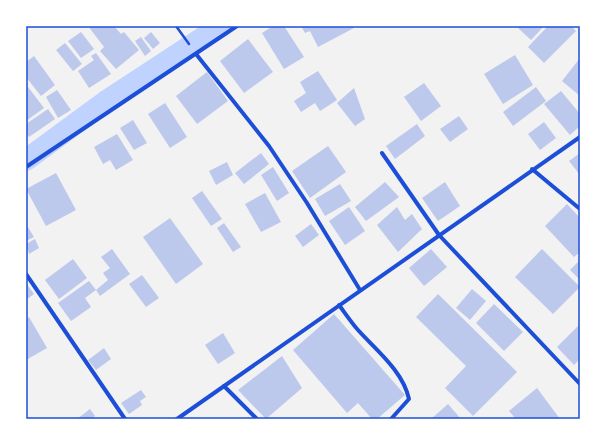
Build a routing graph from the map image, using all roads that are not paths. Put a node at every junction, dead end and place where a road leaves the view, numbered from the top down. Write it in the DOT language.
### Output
graph roads {
  1 [pos="237,26"];
  2 [pos="196,54"];
  3 [pos="580,137"];
  4 [pos="382,153"];
  5 [pos="26,167"];
  6 [pos="532,169"];
  7 [pos="580,210"];
  8 [pos="439,235"];
  9 [pos="26,274"];
  10 [pos="360,290"];
  11 [pos="339,305"];
  12 [pos="580,384"];
  13 [pos="224,386"];
  14 [pos="125,419"];
  15 [pos="177,419"];
  16 [pos="257,419"];
  17 [pos="391,419"];
  1 -- 2 [label="street"];
  2 -- 5 [label="street"];
  2 -- 10 [label="street"];
  3 -- 6 [label="street"];
  4 -- 8 [label="street"];
  6 -- 7 [label="street"];
  6 -- 8 [label="street"];
  8 -- 10 [label="street"];
  8 -- 12 [label="street"];
  9 -- 14 [label="street"];
  10 -- 11 [label="street"];
  11 -- 13 [label="street"];
  11 -- 17 [label="street"];
  13 -- 15 [label="street"];
  13 -- 16 [label="street"];
}
